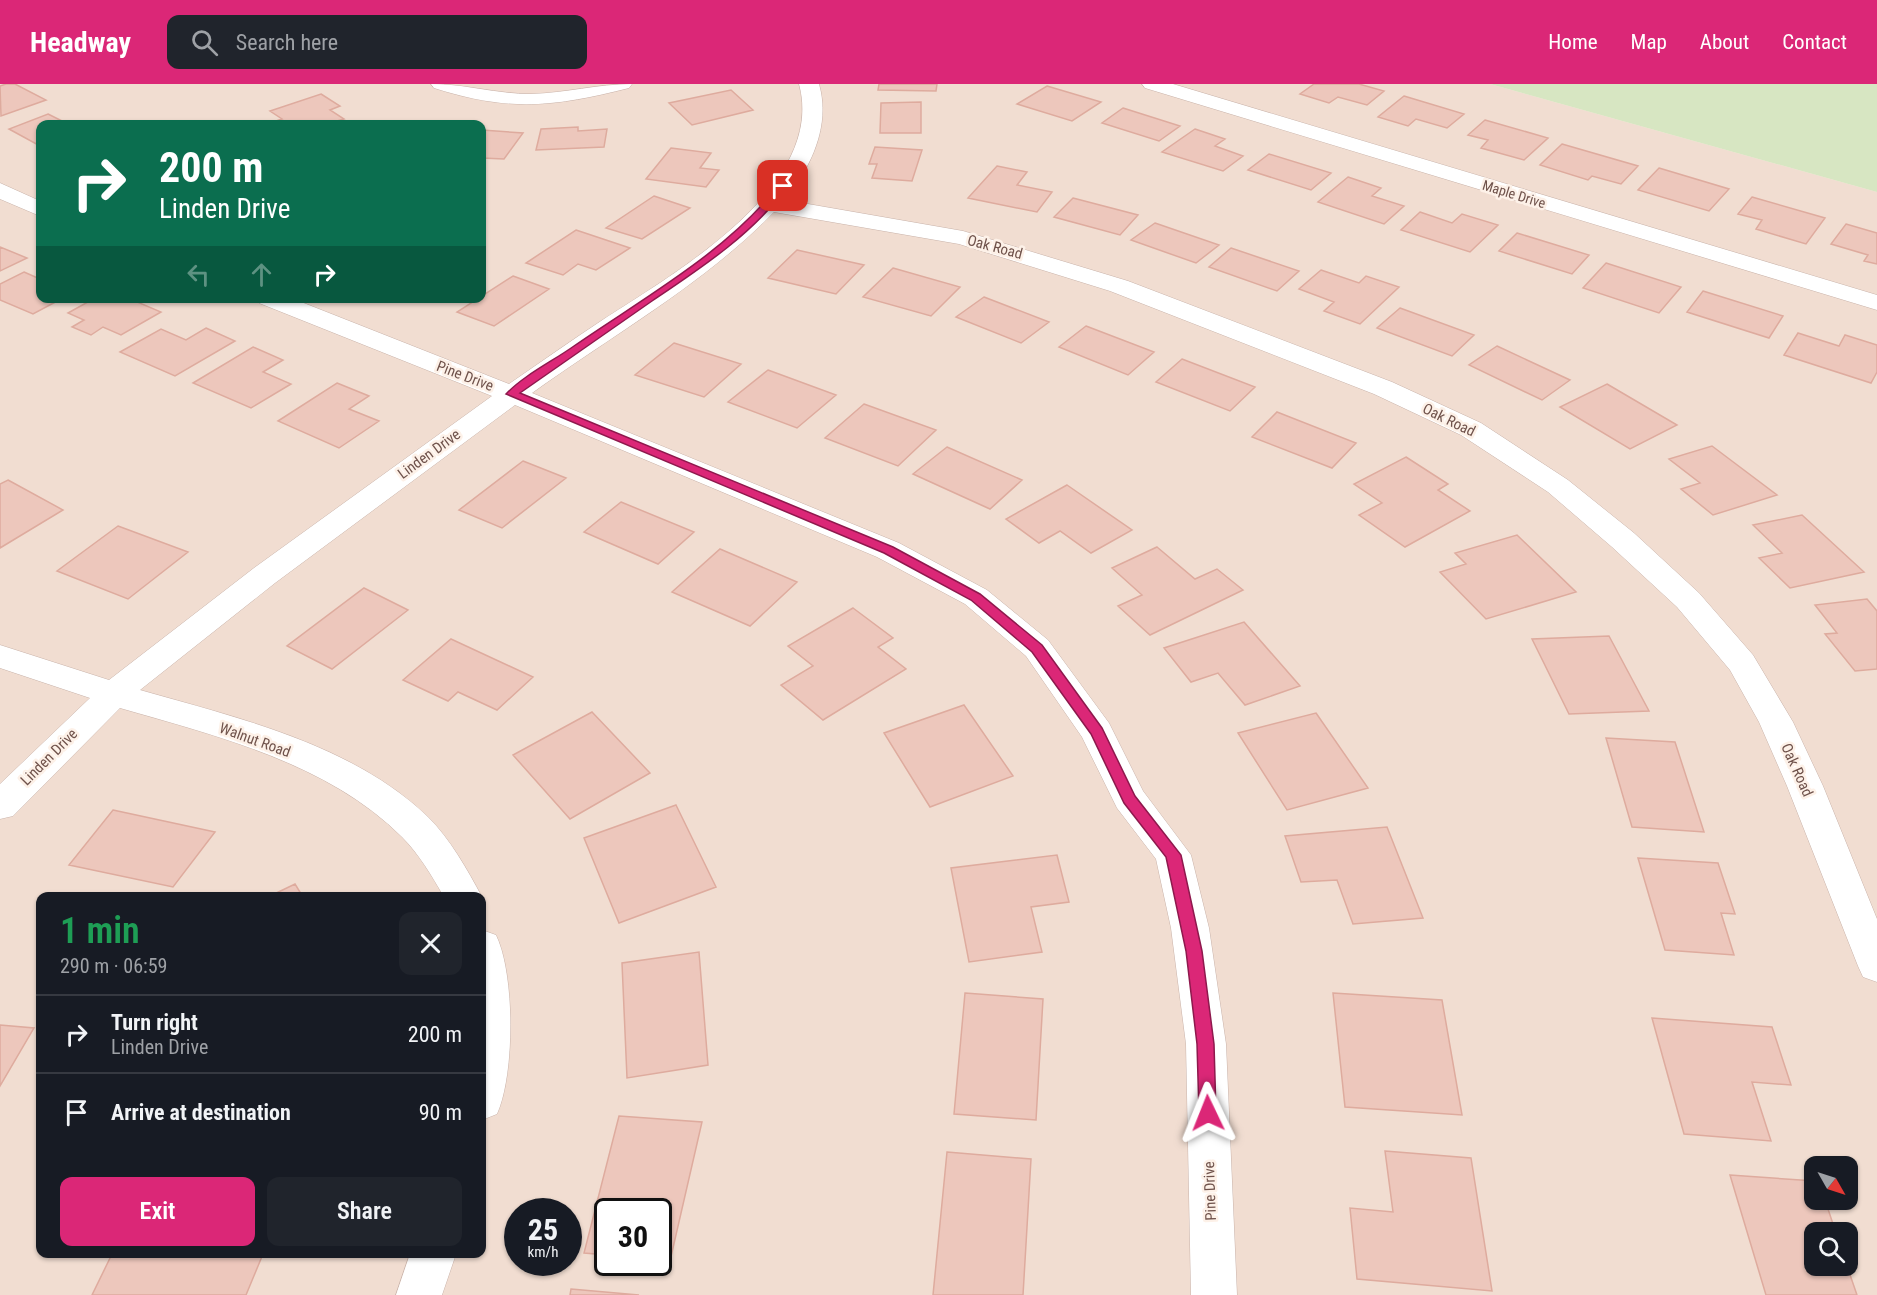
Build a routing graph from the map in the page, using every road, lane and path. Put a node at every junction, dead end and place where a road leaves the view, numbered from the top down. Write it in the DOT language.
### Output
graph roads {
  1 [pos="441,84"];
  2 [pos="622,84"];
  3 [pos="809,84"];
  4 [pos="1152,84"];
  5 [pos="0,190"];
  6 [pos="770,204"];
  7 [pos="36,207"];
  8 [pos="281,303"];
  9 [pos="1877,303"];
  10 [pos="512,394"];
  11 [pos="0,656"];
  12 [pos="114,693"];
  13 [pos="0,806"];
  14 [pos="460,892"];
  15 [pos="1877,966"];
  16 [pos="486,975"];
  17 [pos="486,1068"];
  18 [pos="432,1258"];
  19 [pos="419,1295"];
  20 [pos="1214,1295"];
  1 -- 2 [label="street"];
  3 -- 6 [label="street, Linden Drive"];
  4 -- 9 [label="street, Maple Drive"];
  5 -- 7 [label="street"];
  6 -- 10 [label="street, Linden Drive"];
  6 -- 15 [label="street, Oak Road"];
  8 -- 10 [label="street, Pine Drive"];
  10 -- 12 [label="street, Linden Drive"];
  10 -- 20 [label="street, Pine Drive"];
  11 -- 12 [label="street, Walnut Road"];
  12 -- 13 [label="street, Linden Drive"];
  12 -- 14 [label="street, Walnut Road"];
  16 -- 17 [label="street"];
  18 -- 19 [label="street"];
}
